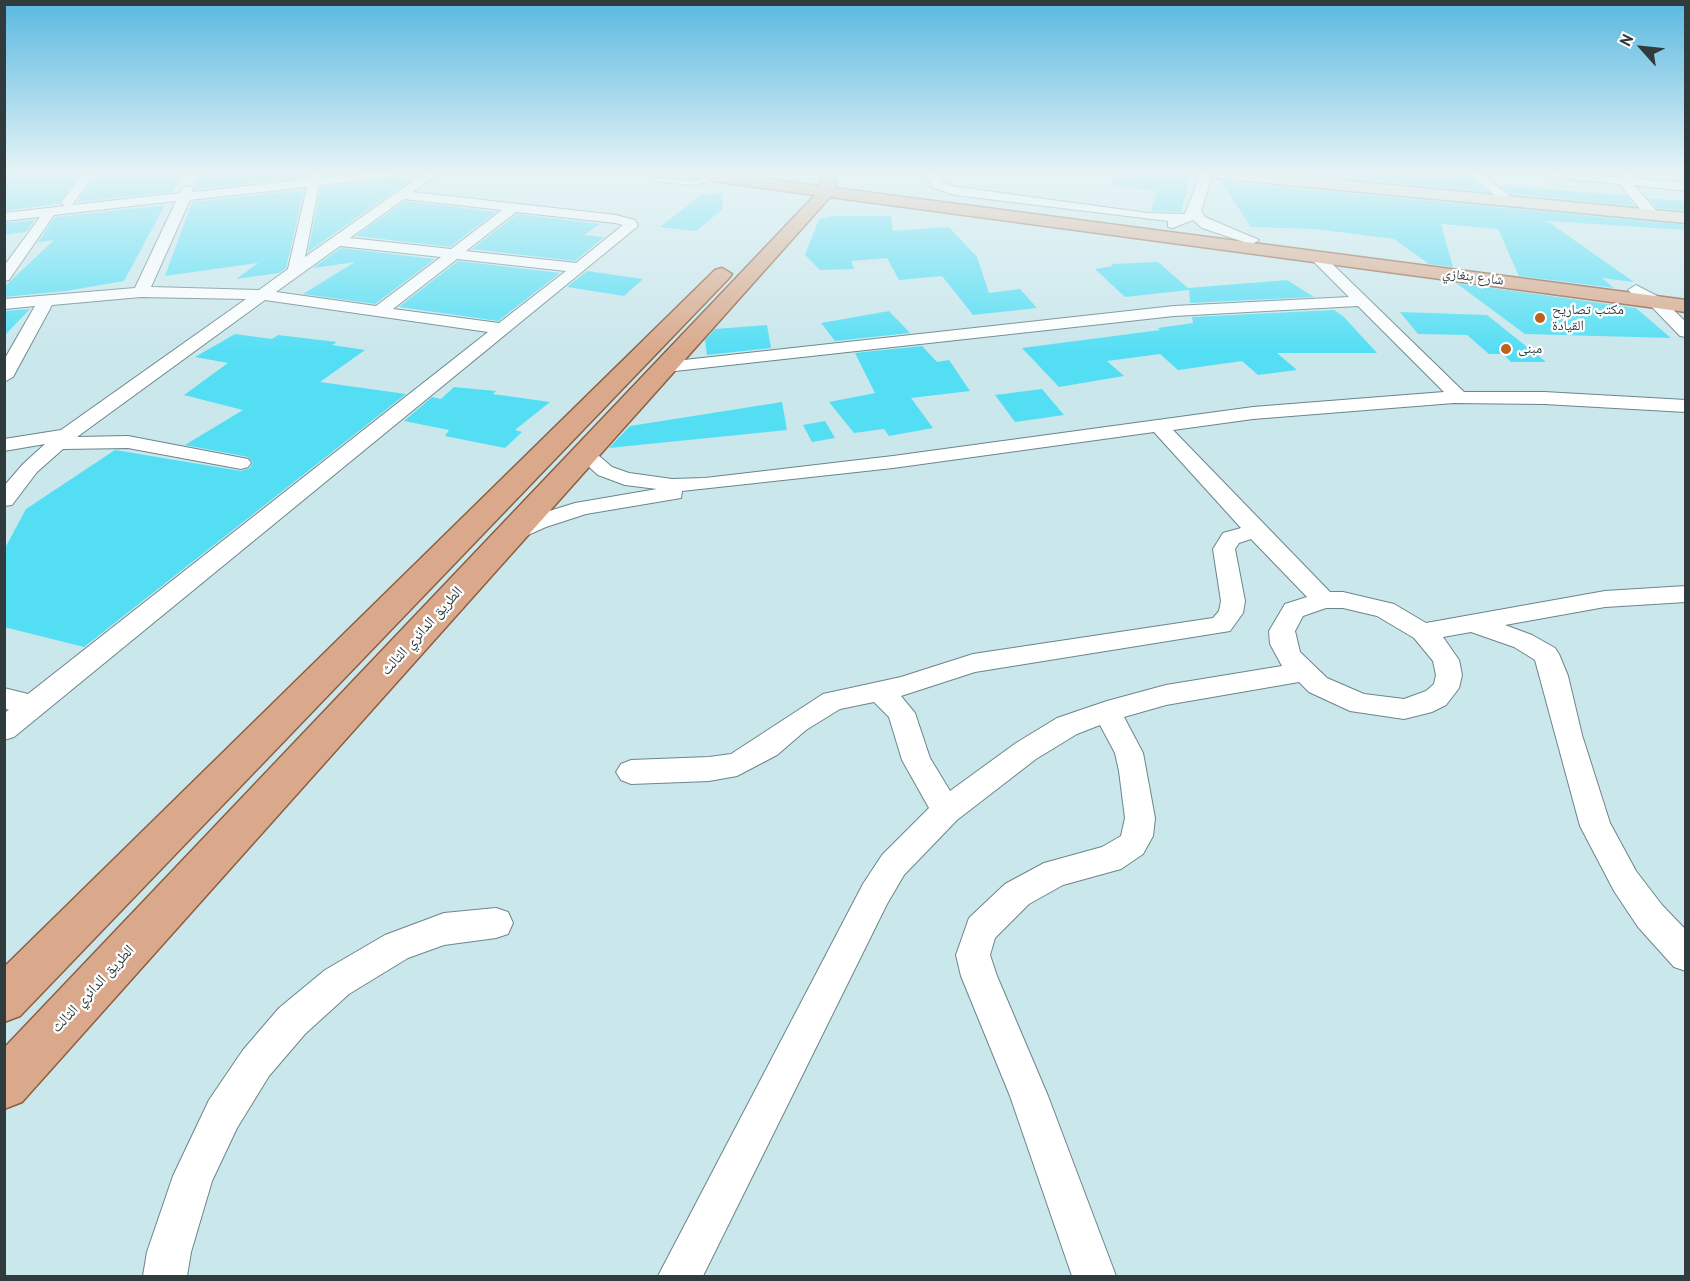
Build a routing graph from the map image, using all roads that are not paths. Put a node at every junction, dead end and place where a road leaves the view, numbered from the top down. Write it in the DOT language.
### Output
graph roads {
  1 [pos="19,233"];
  2 [pos="35,233"];
  3 [pos="168,233"];
  4 [pos="303,233"];
  5 [pos="349,233"];
  6 [pos="481,233"];
  7 [pos="625,233"];
  8 [pos="762,233"];
  9 [pos="776,233"];
  10 [pos="1136,233"];
  11 [pos="1196,233"];
  12 [pos="1230,233"];
  13 [pos="1252,240"];
  14 [pos="337,241"];
  15 [pos="4,252"];
  16 [pos="454,254"];
  17 [pos="1316,256"];
  18 [pos="580,268"];
  19 [pos="295,272"];
  20 [pos="4,277"];
  21 [pos="1636,290"];
  22 [pos="141,292"];
  23 [pos="262,295"];
  24 [pos="1686,297"];
  25 [pos="47,299"];
  26 [pos="1359,301"];
  27 [pos="1655,301"];
  28 [pos="4,304"];
  29 [pos="1686,306"];
  30 [pos="380,311"];
  31 [pos="504,329"];
  32 [pos="1686,332"];
  33 [pos="666,367"];
  34 [pos="4,377"];
  35 [pos="1459,397"];
  36 [pos="1686,406"];
  37 [pos="1160,426"];
  38 [pos="62,439"];
  39 [pos="4,445"];
  40 [pos="585,454"];
  41 [pos="241,463"];
  42 [pos="705,484"];
  43 [pos="4,500"];
  44 [pos="1256,531"];
  45 [pos="507,538"];
  46 [pos="1686,594"];
  47 [pos="1324,600"];
  48 [pos="1475,624"];
  49 [pos="1423,632"];
  50 [pos="1302,672"];
  51 [pos="881,692"];
  52 [pos="4,698"];
  53 [pos="33,706"];
  54 [pos="1107,711"];
  55 [pos="4,729"];
  56 [pos="632,772"];
  57 [pos="946,811"];
  58 [pos="496,923"];
  59 [pos="1686,956"];
  60 [pos="4,1000"];
  61 [pos="4,1084"];
  62 [pos="165,1276"];
  63 [pos="681,1276"];
  64 [pos="1094,1276"];
  1 -- 15 [label="street"];
  2 -- 20 [label="street"];
  3 -- 22 [label="street"];
  4 -- 19 [label="street"];
  5 -- 14 [label="street"];
  6 -- 16 [label="street"];
  7 -- 18 [label="street"];
  8 -- 60 [label="main road"];
  9 -- 33 [label="main road, الطريق الدائري الثالث"];
  10 -- 17 [label="main road, شارع بنغازي"];
  11 -- 13 [label="main road, شارع بنغازي"];
  12 -- 13 [label="street"];
  13 -- 21 [label="main road, شارع بنغازي"];
  14 -- 16 [label="street"];
  14 -- 19 [label="street"];
  16 -- 18 [label="street"];
  16 -- 30 [label="street"];
  17 -- 26 [label="street"];
  17 -- 27 [label="main road, شارع بنغازي"];
  18 -- 31 [label="street"];
  19 -- 23 [label="street"];
  21 -- 24 [label="main road, شارع بنغازي"];
  21 -- 27 [label="street"];
  22 -- 23 [label="street"];
  22 -- 25 [label="street"];
  23 -- 30 [label="street"];
  23 -- 38 [label="street"];
  25 -- 28 [label="street"];
  25 -- 34 [label="street"];
  26 -- 33 [label="street"];
  26 -- 35 [label="street"];
  27 -- 29 [label="main road, شارع بنغازي"];
  27 -- 32 [label="street"];
  30 -- 31 [label="street"];
  31 -- 53 [label="street"];
  33 -- 40 [label="main road, الطريق الدائري الثالث"];
  35 -- 36 [label="street"];
  35 -- 37 [label="street"];
  37 -- 42 [label="street"];
  37 -- 44 [label="street"];
  38 -- 39 [label="street"];
  38 -- 41 [label="street"];
  38 -- 43 [label="street"];
  40 -- 42 [label="street"];
  40 -- 45 [label="main road, الطريق الدائري الثالث"];
  42 -- 45 [label="street"];
  44 -- 47 [label="street"];
  44 -- 51 [label="street"];
  45 -- 61 [label="main road, الطريق الدائري الثالث"];
  46 -- 48 [label="street"];
  47 -- 49 [label="street"];
  47 -- 50 [label="street"];
  48 -- 49 [label="street"];
  48 -- 59 [label="street"];
  49 -- 50 [label="street"];
  50 -- 54 [label="street"];
  51 -- 56 [label="street"];
  51 -- 57 [label="street"];
  52 -- 53 [label="street"];
  53 -- 55 [label="street"];
  54 -- 57 [label="street"];
  54 -- 64 [label="street"];
  57 -- 63 [label="street"];
  58 -- 62 [label="street"];
}
